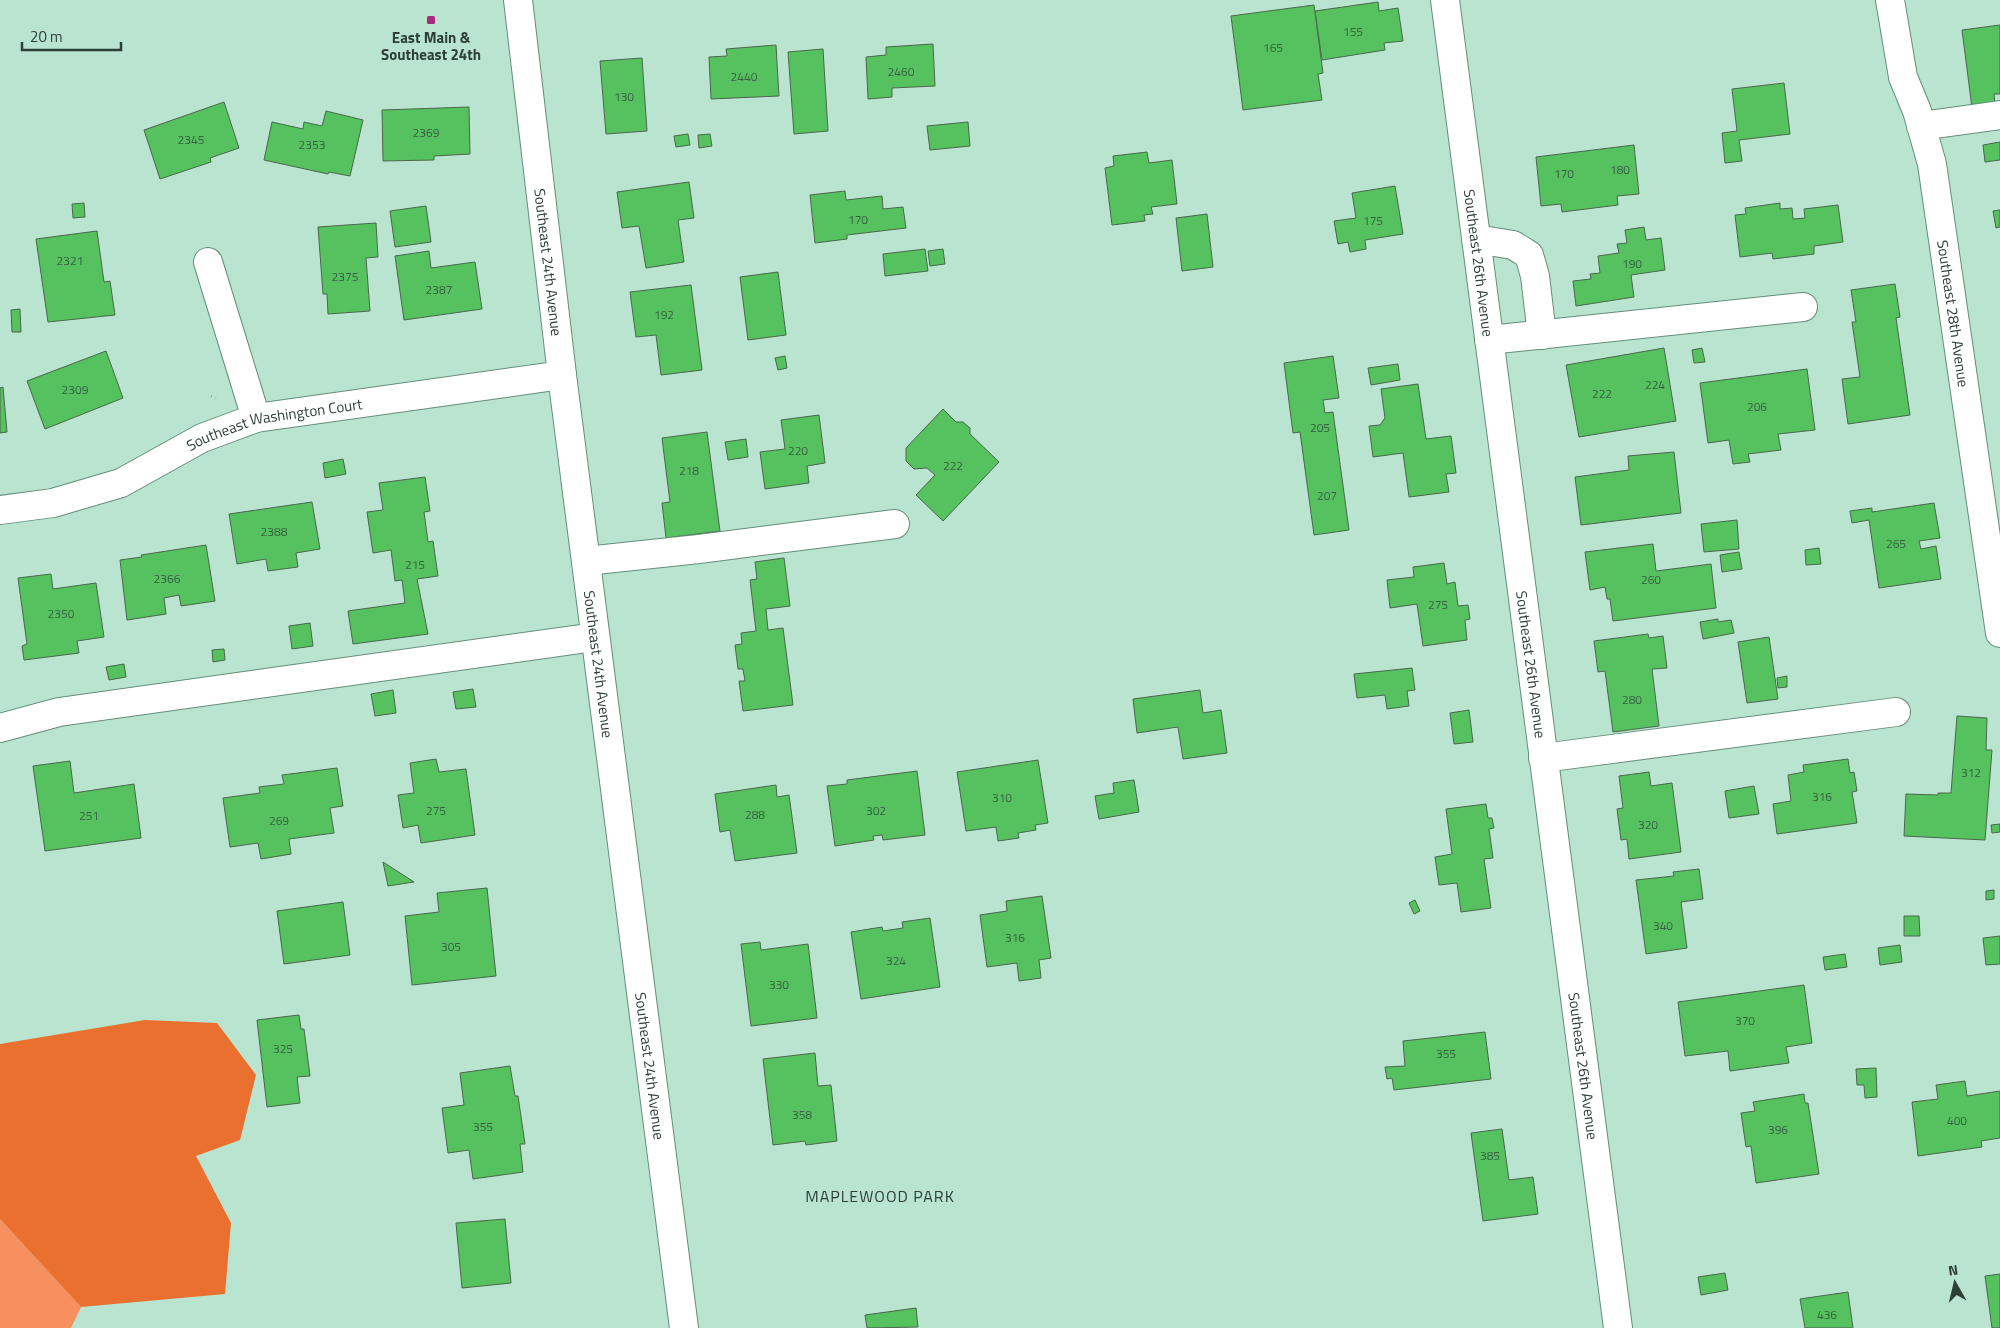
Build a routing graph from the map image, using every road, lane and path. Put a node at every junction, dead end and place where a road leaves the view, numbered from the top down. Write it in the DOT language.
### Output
graph roads {
  1 [pos="518,0"];
  2 [pos="1445,0"];
  3 [pos="1890,0"];
  4 [pos="2000,116"];
  5 [pos="1921,126"];
  6 [pos="1476,239"];
  7 [pos="208,262"];
  8 [pos="1803,307"];
  9 [pos="1542,335"];
  10 [pos="1489,340"];
  11 [pos="562,375"];
  12 [pos="211,396"];
  13 [pos="216,398"];
  14 [pos="256,418"];
  15 [pos="0,510"];
  16 [pos="895,524"];
  17 [pos="586,561"];
  18 [pos="2000,633"];
  19 [pos="595,637"];
  20 [pos="1896,712"];
  21 [pos="0,728"];
  22 [pos="1544,758"];
  23 [pos="684,1328"];
  24 [pos="1618,1328"];
  1 -- 11 [label="street, Southeast 24th Avenue"];
  2 -- 6 [label="street, Southeast 26th Avenue"];
  3 -- 5 [label="street, Southeast 28th Avenue"];
  4 -- 5 [label="street"];
  5 -- 18 [label="street, Southeast 28th Avenue"];
  6 -- 9 [label="street"];
  6 -- 10 [label="street, Southeast 26th Avenue"];
  7 -- 14 [label="street"];
  8 -- 9 [label="street"];
  9 -- 10 [label="street"];
  10 -- 22 [label="street, Southeast 26th Avenue"];
  11 -- 14 [label="street, Southeast Washington Court"];
  11 -- 17 [label="street, Southeast 24th Avenue"];
  12 -- 13 [label="path"];
  14 -- 15 [label="street, Southeast Washington Court"];
  16 -- 17 [label="street"];
  17 -- 19 [label="street, Southeast 24th Avenue"];
  19 -- 21 [label="street"];
  19 -- 23 [label="street, Southeast 24th Avenue"];
  20 -- 22 [label="street"];
  22 -- 24 [label="street, Southeast 26th Avenue"];
}
